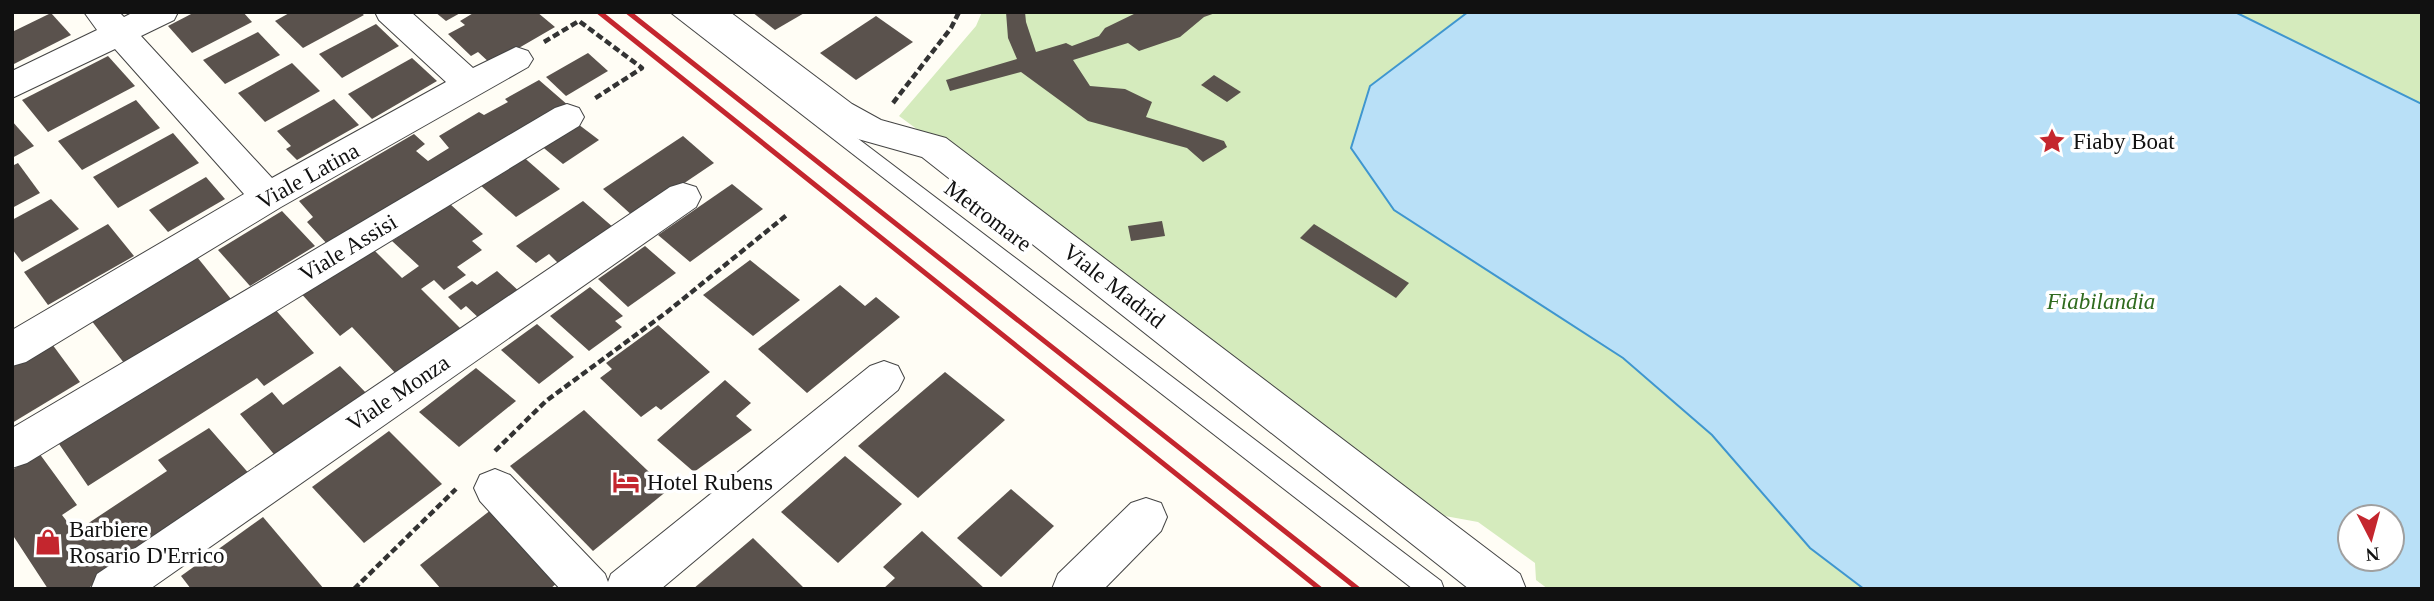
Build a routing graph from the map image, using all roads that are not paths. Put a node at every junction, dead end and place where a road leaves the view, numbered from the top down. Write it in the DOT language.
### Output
graph roads {
  1 [pos="162,12"];
  2 [pos="391,12"];
  3 [pos="679,12"];
  4 [pos="708,12"];
  5 [pos="109,23"];
  6 [pos="516,60"];
  7 [pos="470,85"];
  8 [pos="12,86"];
  9 [pos="567,117"];
  10 [pos="268,197"];
  11 [pos="683,197"];
  12 [pos="17,336"];
  13 [pos="884,378"];
  14 [pos="12,450"];
  15 [pos="480,477"];
  16 [pos="1146,517"];
  17 [pos="113,589"];
  18 [pos="589,589"];
  19 [pos="627,589"];
  20 [pos="1074,589"];
  21 [pos="1432,589"];
  22 [pos="1504,589"];
  1 -- 5 [label="street"];
  2 -- 7 [label="street"];
  3 -- 21 [label="lane, Metromare"];
  4 -- 22 [label="street, Viale Madrid"];
  5 -- 8 [label="street"];
  5 -- 10 [label="street"];
  6 -- 7 [label="street, Viale Latina"];
  7 -- 10 [label="street, Viale Latina"];
  9 -- 14 [label="street, Viale Assisi"];
  10 -- 12 [label="street, Viale Latina"];
  11 -- 17 [label="street, Viale Monza"];
  13 -- 19 [label="street"];
  15 -- 18 [label="street"];
  16 -- 20 [label="street"];
}
